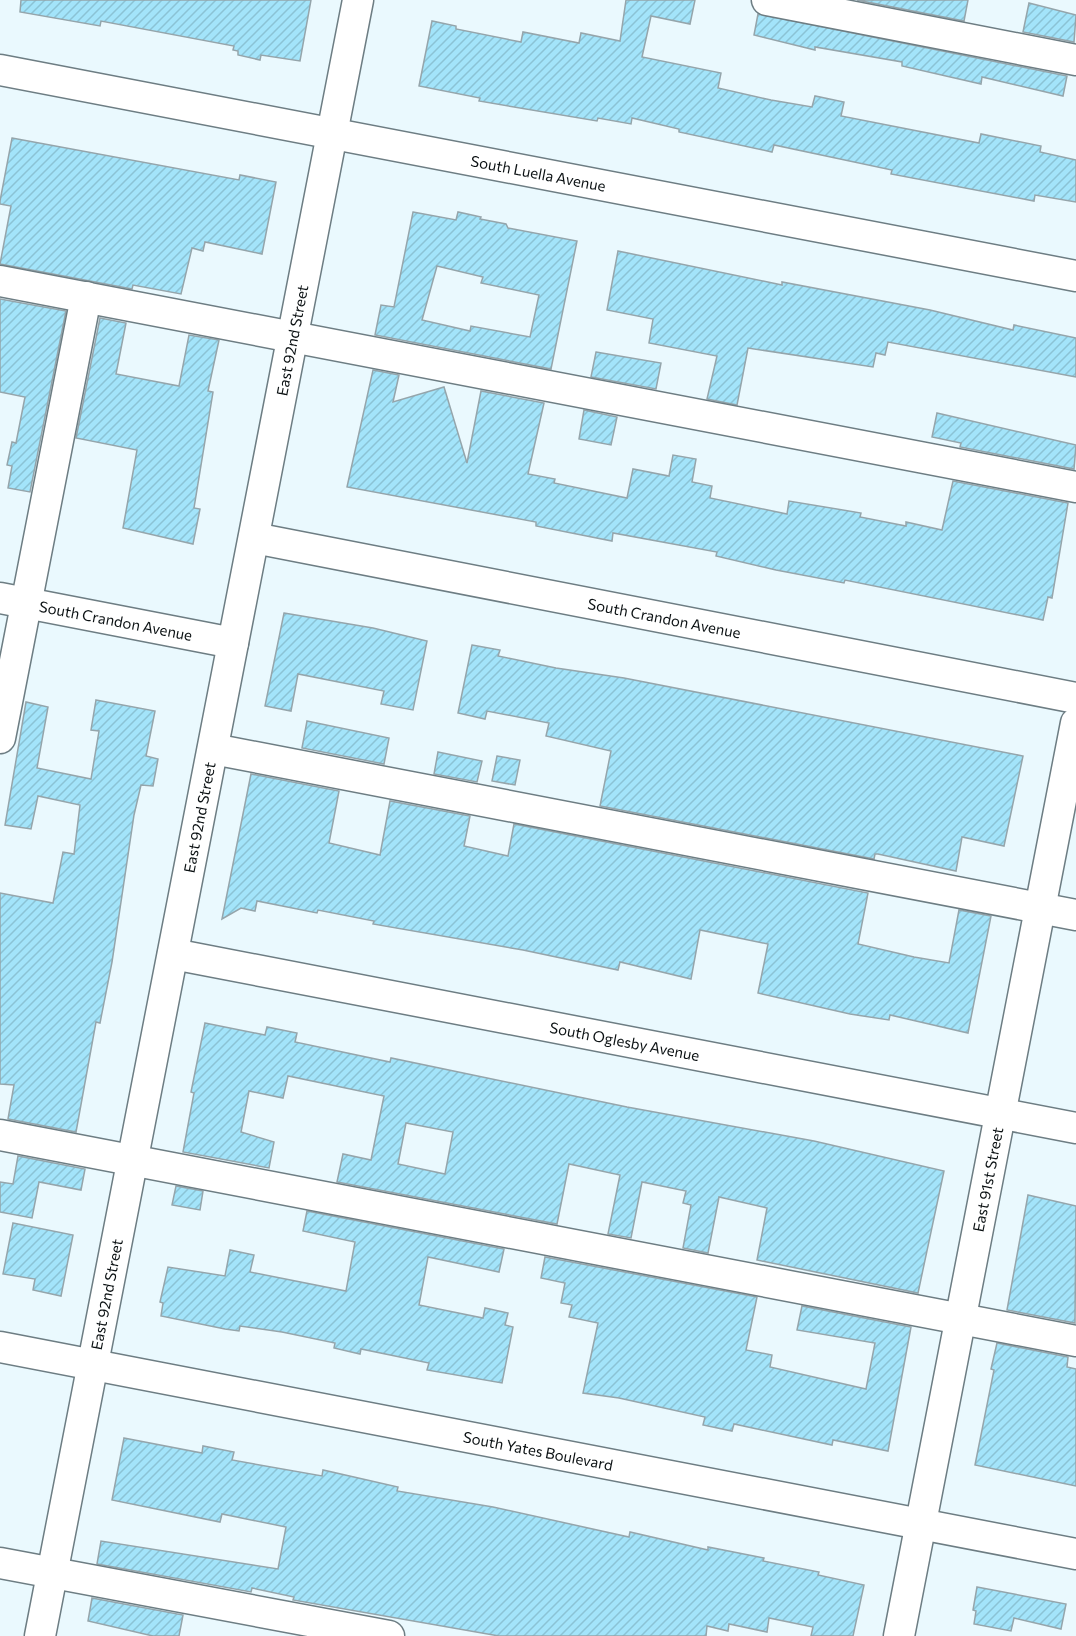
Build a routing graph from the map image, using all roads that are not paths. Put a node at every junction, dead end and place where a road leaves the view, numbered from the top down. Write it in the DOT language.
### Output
graph roads {
  1 [pos="358,0"];
  2 [pos="767,0"];
  3 [pos="1076,60"];
  4 [pos="0,70"];
  5 [pos="332,134"];
  6 [pos="1076,276"];
  7 [pos="0,281"];
  8 [pos="86,297"];
  9 [pos="293,335"];
  10 [pos="1076,487"];
  11 [pos="254,538"];
  12 [pos="12,601"];
  13 [pos="233,644"];
  14 [pos="1076,698"];
  15 [pos="1076,723"];
  16 [pos="0,738"];
  17 [pos="213,749"];
  18 [pos="1040,908"];
  19 [pos="1076,915"];
  20 [pos="173,954"];
  21 [pos="1000,1114"];
  22 [pos="1076,1128"];
  23 [pos="0,1135"];
  24 [pos="133,1161"];
  25 [pos="961,1318"];
  26 [pos="1076,1341"];
  27 [pos="0,1347"];
  28 [pos="93,1364"];
  29 [pos="921,1524"];
  30 [pos="1076,1554"];
  31 [pos="0,1563"];
  32 [pos="53,1573"];
  33 [pos="40,1636"];
  34 [pos="389,1636"];
  35 [pos="899,1636"];
  1 -- 5 [label="street, East 92nd Street"];
  2 -- 3 [label="street"];
  4 -- 5 [label="street, South Luella Avenue"];
  5 -- 6 [label="street, South Luella Avenue"];
  5 -- 9 [label="street, East 92nd Street"];
  7 -- 8 [label="street"];
  8 -- 9 [label="street"];
  8 -- 12 [label="street"];
  9 -- 10 [label="street"];
  9 -- 11 [label="street, East 92nd Street"];
  11 -- 13 [label="street, East 92nd Street"];
  11 -- 14 [label="street, South Crandon Avenue"];
  12 -- 13 [label="street, South Crandon Avenue"];
  12 -- 16 [label="street"];
  13 -- 17 [label="street, East 92nd Street"];
  15 -- 18 [label="street, East 91st Street"];
  17 -- 18 [label="street"];
  17 -- 20 [label="street, East 92nd Street"];
  18 -- 19 [label="street"];
  18 -- 21 [label="street, East 91st Street"];
  20 -- 21 [label="street, South Oglesby Avenue"];
  20 -- 24 [label="street, East 92nd Street"];
  21 -- 22 [label="street, South Oglesby Avenue"];
  21 -- 25 [label="street, East 91st Street"];
  23 -- 24 [label="street"];
  24 -- 25 [label="street"];
  24 -- 28 [label="street, East 92nd Street"];
  25 -- 26 [label="street"];
  25 -- 29 [label="street, East 91st Street"];
  27 -- 28 [label="street, South Yates Boulevard"];
  28 -- 29 [label="street, South Yates Boulevard"];
  28 -- 32 [label="street, East 92nd Street"];
  29 -- 30 [label="street, South Yates Boulevard"];
  29 -- 35 [label="street, East 91st Street"];
  31 -- 32 [label="street"];
  32 -- 33 [label="street, East 92nd Street"];
  32 -- 34 [label="street"];
}
